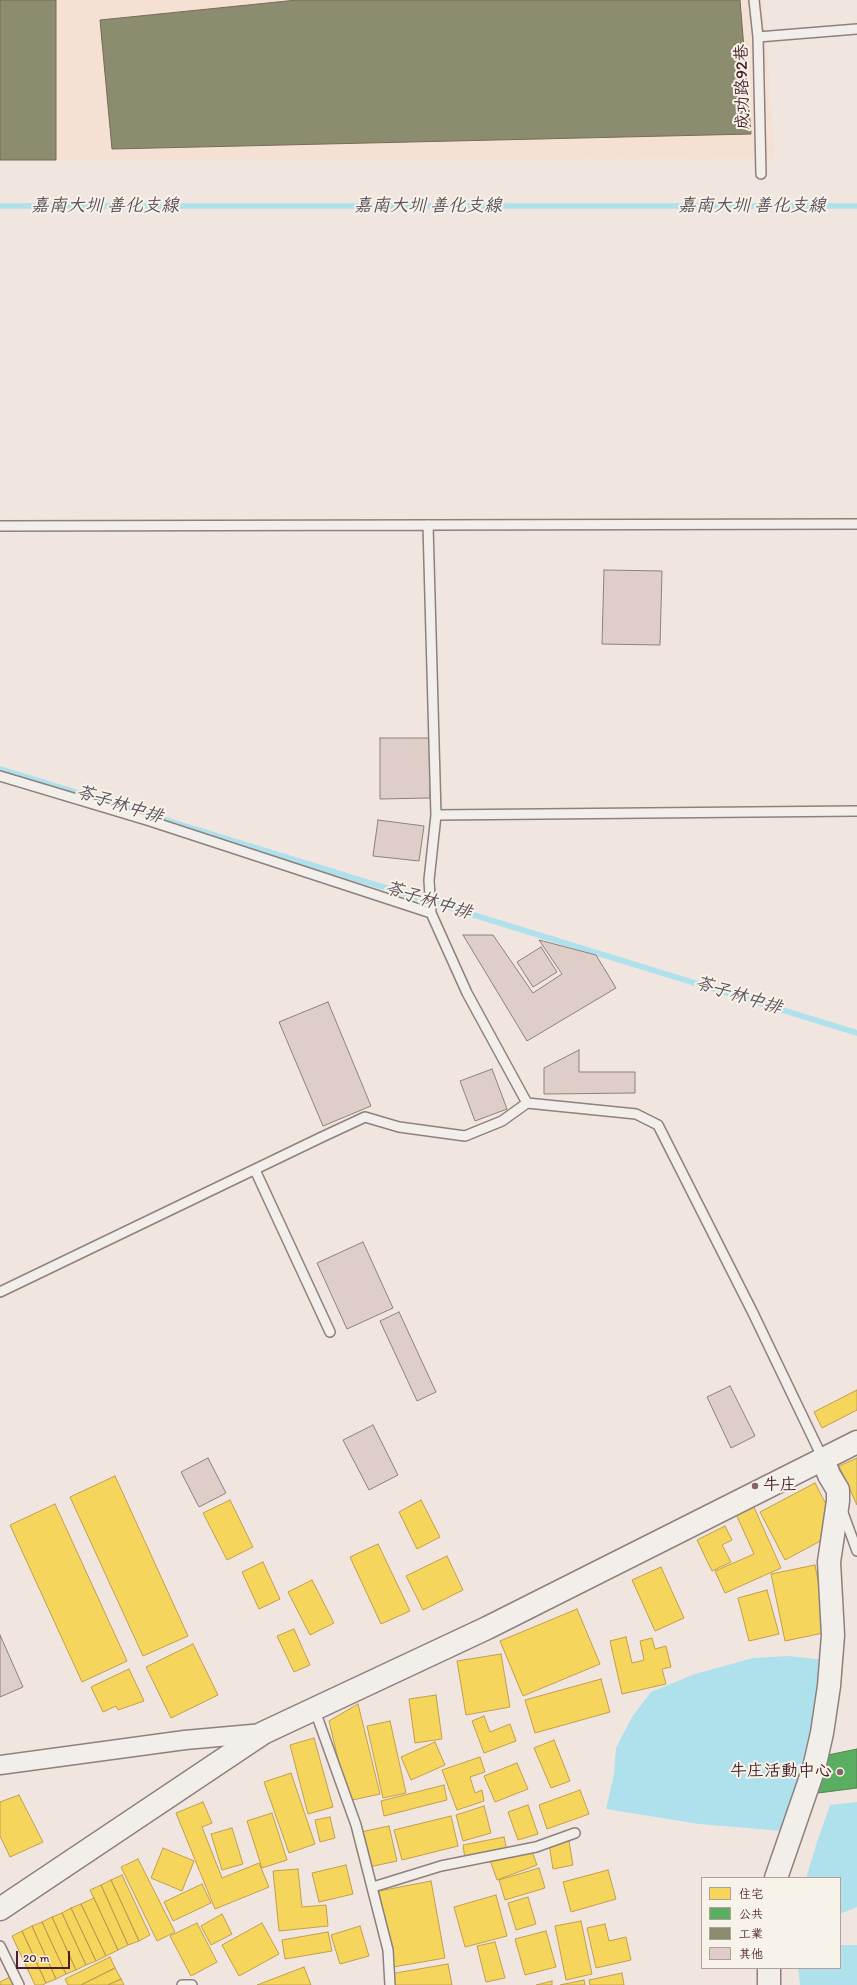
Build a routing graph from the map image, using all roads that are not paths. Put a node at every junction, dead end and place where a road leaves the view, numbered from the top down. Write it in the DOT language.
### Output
graph roads {
  1 [pos="754,0"];
  2 [pos="857,29"];
  3 [pos="758,37"];
  4 [pos="760,174"];
  5 [pos="857,524"];
  6 [pos="428,525"];
  7 [pos="0,526"];
  8 [pos="0,776"];
  9 [pos="857,811"];
  10 [pos="436,815"];
  11 [pos="431,910"];
  12 [pos="527,1103"];
  13 [pos="255,1170"];
  14 [pos="0,1292"];
  15 [pos="330,1332"];
  16 [pos="857,1442"];
  17 [pos="823,1459"];
  18 [pos="838,1501"];
  19 [pos="857,1551"];
  20 [pos="314,1708"];
  21 [pos="262,1733"];
  22 [pos="0,1765"];
  23 [pos="575,1832"];
  24 [pos="776,1877"];
  25 [pos="373,1886"];
  26 [pos="0,1909"];
  27 [pos="0,1946"];
  28 [pos="768,1969"];
  29 [pos="19,1985"];
  30 [pos="182,1985"];
  31 [pos="192,1985"];
  32 [pos="390,1985"];
  33 [pos="769,1985"];
  1 -- 3 [label="lane, 成功路92巷"];
  2 -- 3 [label="lane"];
  3 -- 4 [label="lane, 成功路92巷"];
  5 -- 6 [label="lane"];
  6 -- 7 [label="lane"];
  6 -- 10 [label="lane"];
  8 -- 11 [label="lane"];
  9 -- 10 [label="lane"];
  10 -- 11 [label="lane"];
  11 -- 12 [label="lane"];
  12 -- 13 [label="lane"];
  12 -- 17 [label="lane"];
  13 -- 14 [label="lane"];
  13 -- 15 [label="lane"];
  16 -- 17 [label="street"];
  17 -- 18 [label="street"];
  17 -- 20 [label="street"];
  18 -- 19 [label="lane"];
  18 -- 24 [label="street"];
  20 -- 21 [label="street"];
  20 -- 25 [label="lane"];
  21 -- 22 [label="street"];
  21 -- 26 [label="street"];
  23 -- 25 [label="lane"];
  25 -- 32 [label="lane"];
  27 -- 29 [label="lane"];
  28 -- 33 [label="street"];
  30 -- 31 [label="lane"];
}
